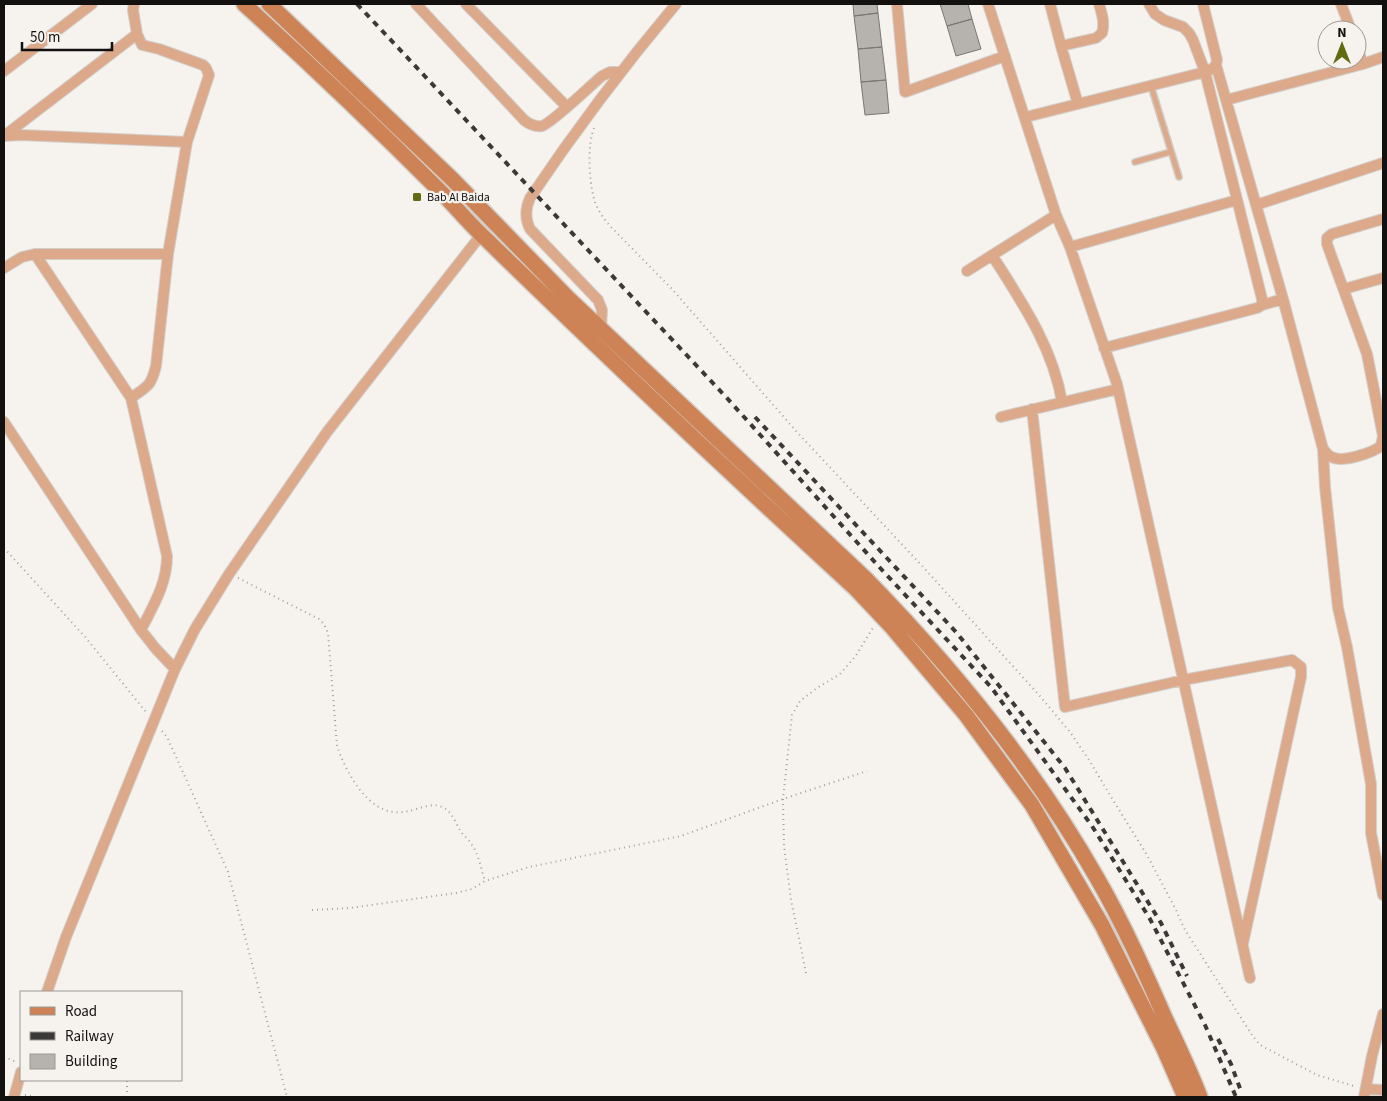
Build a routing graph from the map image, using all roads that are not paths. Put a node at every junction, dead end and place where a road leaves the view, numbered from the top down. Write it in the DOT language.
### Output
graph roads {
  1 [pos="92,4"];
  2 [pos="134,4"];
  3 [pos="244,4"];
  4 [pos="269,4"];
  5 [pos="416,4"];
  6 [pos="466,4"];
  7 [pos="676,4"];
  8 [pos="897,4"];
  9 [pos="988,4"];
  10 [pos="1050,4"];
  11 [pos="1099,4"];
  12 [pos="1148,4"];
  13 [pos="1203,4"];
  14 [pos="1341,4"];
  15 [pos="1347,20"];
  16 [pos="137,34"];
  17 [pos="1062,46"];
  18 [pos="1005,56"];
  19 [pos="1383,57"];
  20 [pos="1367,63"];
  21 [pos="1216,65"];
  22 [pos="1340,70"];
  23 [pos="4,71"];
  24 [pos="620,72"];
  25 [pos="1205,72"];
  26 [pos="1151,86"];
  27 [pos="1226,100"];
  28 [pos="1078,104"];
  29 [pos="567,107"];
  30 [pos="1230,113"];
  31 [pos="1216,115"];
  32 [pos="1026,117"];
  33 [pos="4,136"];
  34 [pos="187,142"];
  35 [pos="1170,152"];
  36 [pos="1135,162"];
  37 [pos="1383,163"];
  38 [pos="1179,177"];
  39 [pos="1237,200"];
  40 [pos="1256,205"];
  41 [pos="1056,215"];
  42 [pos="1383,220"];
  43 [pos="480,235"];
  44 [pos="1070,247"];
  45 [pos="35,254"];
  46 [pos="168,254"];
  47 [pos="992,255"];
  48 [pos="4,268"];
  49 [pos="967,271"];
  50 [pos="1383,278"];
  51 [pos="1344,289"];
  52 [pos="1283,299"];
  53 [pos="1262,305"];
  54 [pos="601,328"];
  55 [pos="1104,348"];
  56 [pos="1117,388"];
  57 [pos="132,398"];
  58 [pos="1062,402"];
  59 [pos="1032,410"];
  60 [pos="1001,417"];
  61 [pos="4,422"];
  62 [pos="1323,449"];
  63 [pos="141,630"];
  64 [pos="175,670"];
  65 [pos="1183,680"];
  66 [pos="1383,895"];
  67 [pos="1243,946"];
  68 [pos="1250,978"];
  69 [pos="47,991"];
  70 [pos="1383,1014"];
  71 [pos="20,1076"];
  72 [pos="1383,1090"];
  73 [pos="1365,1093"];
  74 [pos="14,1097"];
  75 [pos="1185,1097"];
  76 [pos="1200,1097"];
  1 -- 23 [label="street"];
  2 -- 16 [label="street"];
  3 -- 43 [label="street"];
  4 -- 54 [label="street"];
  5 -- 29 [label="street"];
  6 -- 29 [label="street"];
  7 -- 24 [label="street"];
  8 -- 18 [label="street"];
  9 -- 18 [label="street"];
  10 -- 17 [label="street"];
  11 -- 17 [label="street"];
  12 -- 25 [label="street"];
  13 -- 21 [label="street"];
  14 -- 15 [label="street"];
  16 -- 33 [label="street"];
  16 -- 34 [label="street"];
  17 -- 28 [label="street"];
  18 -- 32 [label="street"];
  19 -- 20 [label="street"];
  21 -- 25 [label="street"];
  21 -- 27 [label="street"];
  22 -- 27 [label="street"];
  24 -- 29 [label="street"];
  24 -- 54 [label="street"];
  25 -- 26 [label="street"];
  25 -- 31 [label="street"];
  26 -- 28 [label="street"];
  26 -- 35 [label="lane"];
  27 -- 30 [label="street"];
  28 -- 32 [label="street"];
  30 -- 31 [label="street"];
  30 -- 40 [label="street"];
  31 -- 39 [label="street"];
  32 -- 41 [label="street"];
  33 -- 34 [label="street"];
  34 -- 46 [label="street"];
  35 -- 36 [label="lane"];
  35 -- 38 [label="lane"];
  37 -- 40 [label="street"];
  39 -- 44 [label="street"];
  39 -- 53 [label="street"];
  40 -- 52 [label="street"];
  41 -- 44 [label="street"];
  41 -- 47 [label="street"];
  42 -- 51 [label="street"];
  43 -- 64 [label="street"];
  43 -- 75 [label="street"];
  44 -- 55 [label="street"];
  45 -- 46 [label="street"];
  45 -- 48 [label="street"];
  45 -- 57 [label="street"];
  46 -- 57 [label="street"];
  47 -- 49 [label="street"];
  47 -- 58 [label="street"];
  50 -- 51 [label="street"];
  51 -- 62 [label="street"];
  52 -- 53 [label="street"];
  52 -- 62 [label="street"];
  53 -- 55 [label="street"];
  54 -- 76 [label="street"];
  55 -- 56 [label="street"];
  56 -- 58 [label="street"];
  56 -- 65 [label="street"];
  57 -- 63 [label="street"];
  58 -- 59 [label="street"];
  59 -- 60 [label="street"];
  59 -- 65 [label="street"];
  61 -- 63 [label="street"];
  62 -- 66 [label="street"];
  63 -- 64 [label="street"];
  64 -- 69 [label="street"];
  65 -- 67 [label="street"];
  65 -- 67 [label="street"];
  67 -- 68 [label="street"];
  70 -- 73 [label="street"];
  71 -- 74 [label="street"];
  72 -- 73 [label="street"];
}
